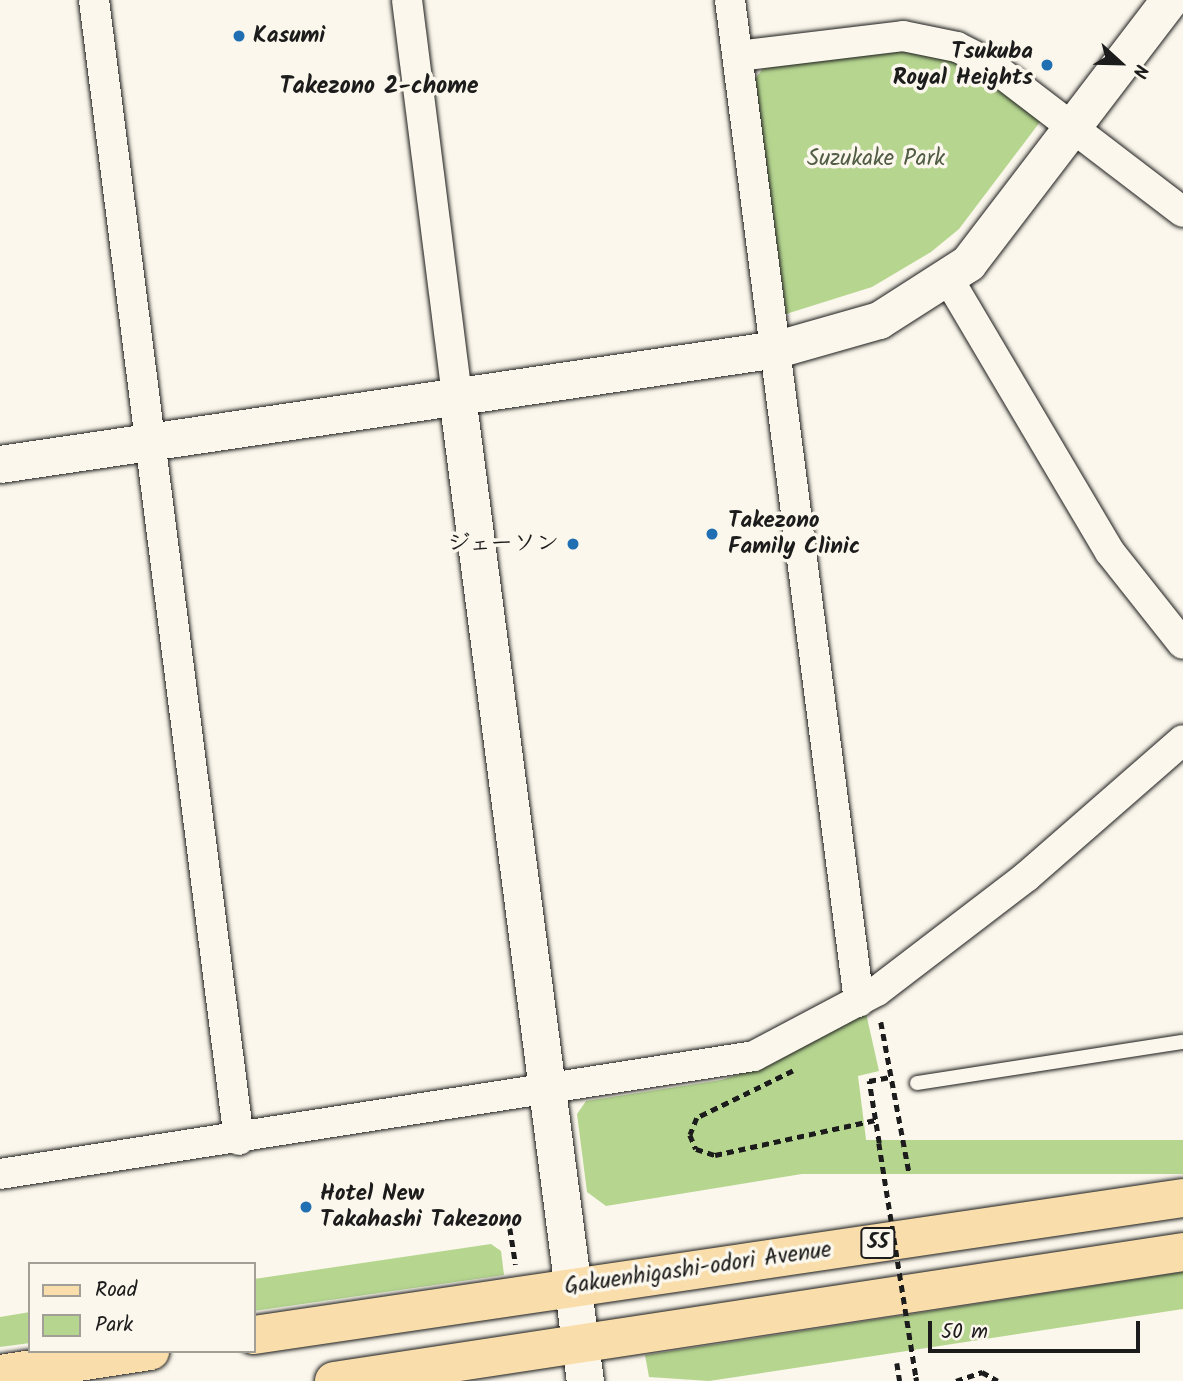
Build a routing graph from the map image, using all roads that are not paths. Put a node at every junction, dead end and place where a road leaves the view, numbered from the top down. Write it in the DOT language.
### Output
graph roads {
  1 [pos="94,0"];
  2 [pos="407,0"];
  3 [pos="730,0"];
  4 [pos="1169,0"];
  5 [pos="737,56"];
  6 [pos="1074,130"];
  7 [pos="1183,212"];
  8 [pos="949,280"];
  9 [pos="776,349"];
  10 [pos="457,396"];
  11 [pos="150,443"];
  12 [pos="0,464"];
  13 [pos="1183,644"];
  14 [pos="1183,740"];
  15 [pos="865,1012"];
  16 [pos="1183,1042"];
  17 [pos="917,1083"];
  18 [pos="548,1093"];
  19 [pos="239,1140"];
  20 [pos="0,1174"];
  21 [pos="1183,1198"];
  22 [pos="1183,1252"];
  23 [pos="573,1287"];
  24 [pos="256,1335"];
  25 [pos="137,1353"];
  26 [pos="583,1363"];
  27 [pos="0,1374"];
  28 [pos="334,1381"];
  1 -- 11 [label="street"];
  2 -- 10 [label="street"];
  3 -- 5 [label="street"];
  4 -- 6 [label="street"];
  5 -- 6 [label="street"];
  5 -- 9 [label="street"];
  6 -- 7 [label="street"];
  6 -- 8 [label="street"];
  8 -- 9 [label="street"];
  8 -- 13 [label="street"];
  9 -- 10 [label="street"];
  9 -- 15 [label="street"];
  10 -- 11 [label="street"];
  10 -- 18 [label="street"];
  11 -- 12 [label="street"];
  11 -- 19 [label="street"];
  14 -- 15 [label="street"];
  15 -- 18 [label="street"];
  16 -- 17 [label="lane"];
  18 -- 19 [label="street"];
  18 -- 23 [label="street"];
  19 -- 20 [label="street"];
  21 -- 23 [label="main road, Gakuenhigashi-odori Avenue / 55"];
  22 -- 26 [label="main road"];
  23 -- 24 [label="main road, Gakuenhigashi-odori Avenue / 55"];
  23 -- 26 [label="street"];
  25 -- 27 [label="main road"];
  26 -- 28 [label="main road"];
}
